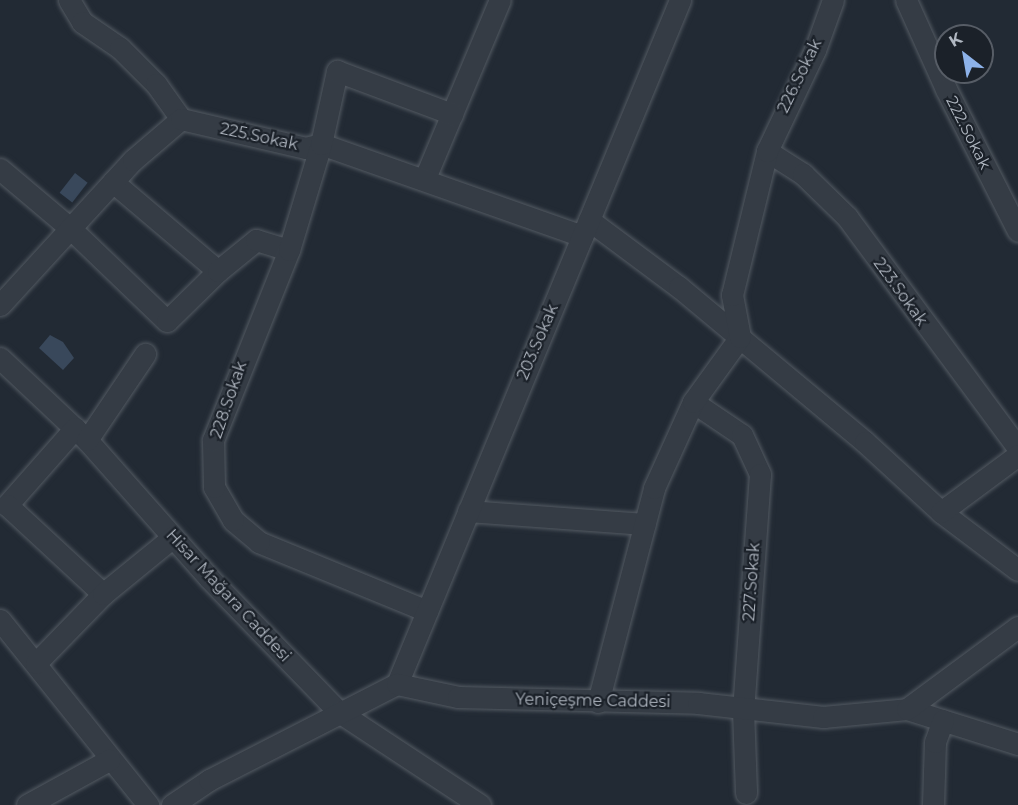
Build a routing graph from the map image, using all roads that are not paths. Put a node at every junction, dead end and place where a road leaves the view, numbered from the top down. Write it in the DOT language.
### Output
graph roads {
  1 [pos="69,0"];
  2 [pos="501,0"];
  3 [pos="680,0"];
  4 [pos="833,0"];
  5 [pos="906,0"];
  6 [pos="452,114"];
  7 [pos="182,119"];
  8 [pos="321,144"];
  9 [pos="767,151"];
  10 [pos="0,169"];
  11 [pos="425,178"];
  12 [pos="113,182"];
  13 [pos="585,228"];
  14 [pos="71,229"];
  15 [pos="1018,231"];
  16 [pos="289,250"];
  17 [pos="218,271"];
  18 [pos="0,305"];
  19 [pos="740,338"];
  20 [pos="145,354"];
  21 [pos="0,358"];
  22 [pos="693,402"];
  23 [pos="81,434"];
  24 [pos="1018,448"];
  25 [pos="1018,455"];
  26 [pos="468,511"];
  27 [pos="941,512"];
  28 [pos="645,524"];
  29 [pos="173,537"];
  30 [pos="1018,570"];
  31 [pos="103,594"];
  32 [pos="427,611"];
  33 [pos="0,620"];
  34 [pos="1018,627"];
  35 [pos="36,663"];
  36 [pos="397,684"];
  37 [pos="598,702"];
  38 [pos="907,709"];
  39 [pos="743,710"];
  40 [pos="339,712"];
  41 [pos="943,720"];
  42 [pos="1018,744"];
  43 [pos="108,760"];
  44 [pos="745,801"];
  45 [pos="27,805"];
  46 [pos="148,805"];
  47 [pos="172,805"];
  48 [pos="480,805"];
  49 [pos="933,805"];
  1 -- 7 [label="street"];
  2 -- 6 [label="street"];
  3 -- 13 [label="street, 203.Sokak"];
  4 -- 9 [label="street, 226.Sokak"];
  5 -- 15 [label="street, 222.Sokak"];
  6 -- 8 [label="street, 228.Sokak"];
  6 -- 11 [label="street"];
  7 -- 8 [label="street, 225.Sokak"];
  7 -- 12 [label="street"];
  8 -- 11 [label="street, 225.Sokak"];
  8 -- 16 [label="street, 228.Sokak"];
  9 -- 19 [label="street, 226.Sokak"];
  9 -- 24 [label="street, 223.Sokak"];
  10 -- 14 [label="street"];
  11 -- 13 [label="street, 225.Sokak"];
  12 -- 14 [label="street"];
  12 -- 17 [label="street"];
  13 -- 19 [label="street, 225.Sokak"];
  13 -- 26 [label="street, 203.Sokak"];
  14 -- 17 [label="street"];
  14 -- 18 [label="street"];
  16 -- 17 [label="street"];
  16 -- 32 [label="street, 228.Sokak"];
  19 -- 22 [label="street"];
  19 -- 27 [label="street, 225.Sokak"];
  20 -- 23 [label="street"];
  21 -- 23 [label="street, Hisar Mağara Caddesi"];
  22 -- 28 [label="street"];
  22 -- 39 [label="street, 227.Sokak"];
  23 -- 29 [label="street, Hisar Mağara Caddesi"];
  23 -- 31 [label="street"];
  25 -- 27 [label="street"];
  26 -- 28 [label="street"];
  26 -- 32 [label="street, 203.Sokak"];
  27 -- 30 [label="street, 225.Sokak"];
  28 -- 37 [label="street"];
  29 -- 31 [label="street"];
  29 -- 40 [label="street, Hisar Mağara Caddesi"];
  31 -- 35 [label="street"];
  32 -- 36 [label="street, 203.Sokak"];
  33 -- 35 [label="street"];
  34 -- 38 [label="street"];
  35 -- 43 [label="street"];
  36 -- 37 [label="street, Yeniçeşme Caddesi"];
  36 -- 40 [label="street"];
  37 -- 39 [label="street, Yeniçeşme Caddesi"];
  38 -- 39 [label="street, Yeniçeşme Caddesi"];
  38 -- 41 [label="street"];
  39 -- 44 [label="street, 227.Sokak"];
  40 -- 47 [label="street"];
  40 -- 48 [label="street, Hisar Mağara Caddesi"];
  41 -- 42 [label="street"];
  41 -- 49 [label="street"];
  43 -- 45 [label="street"];
  43 -- 46 [label="street"];
}
